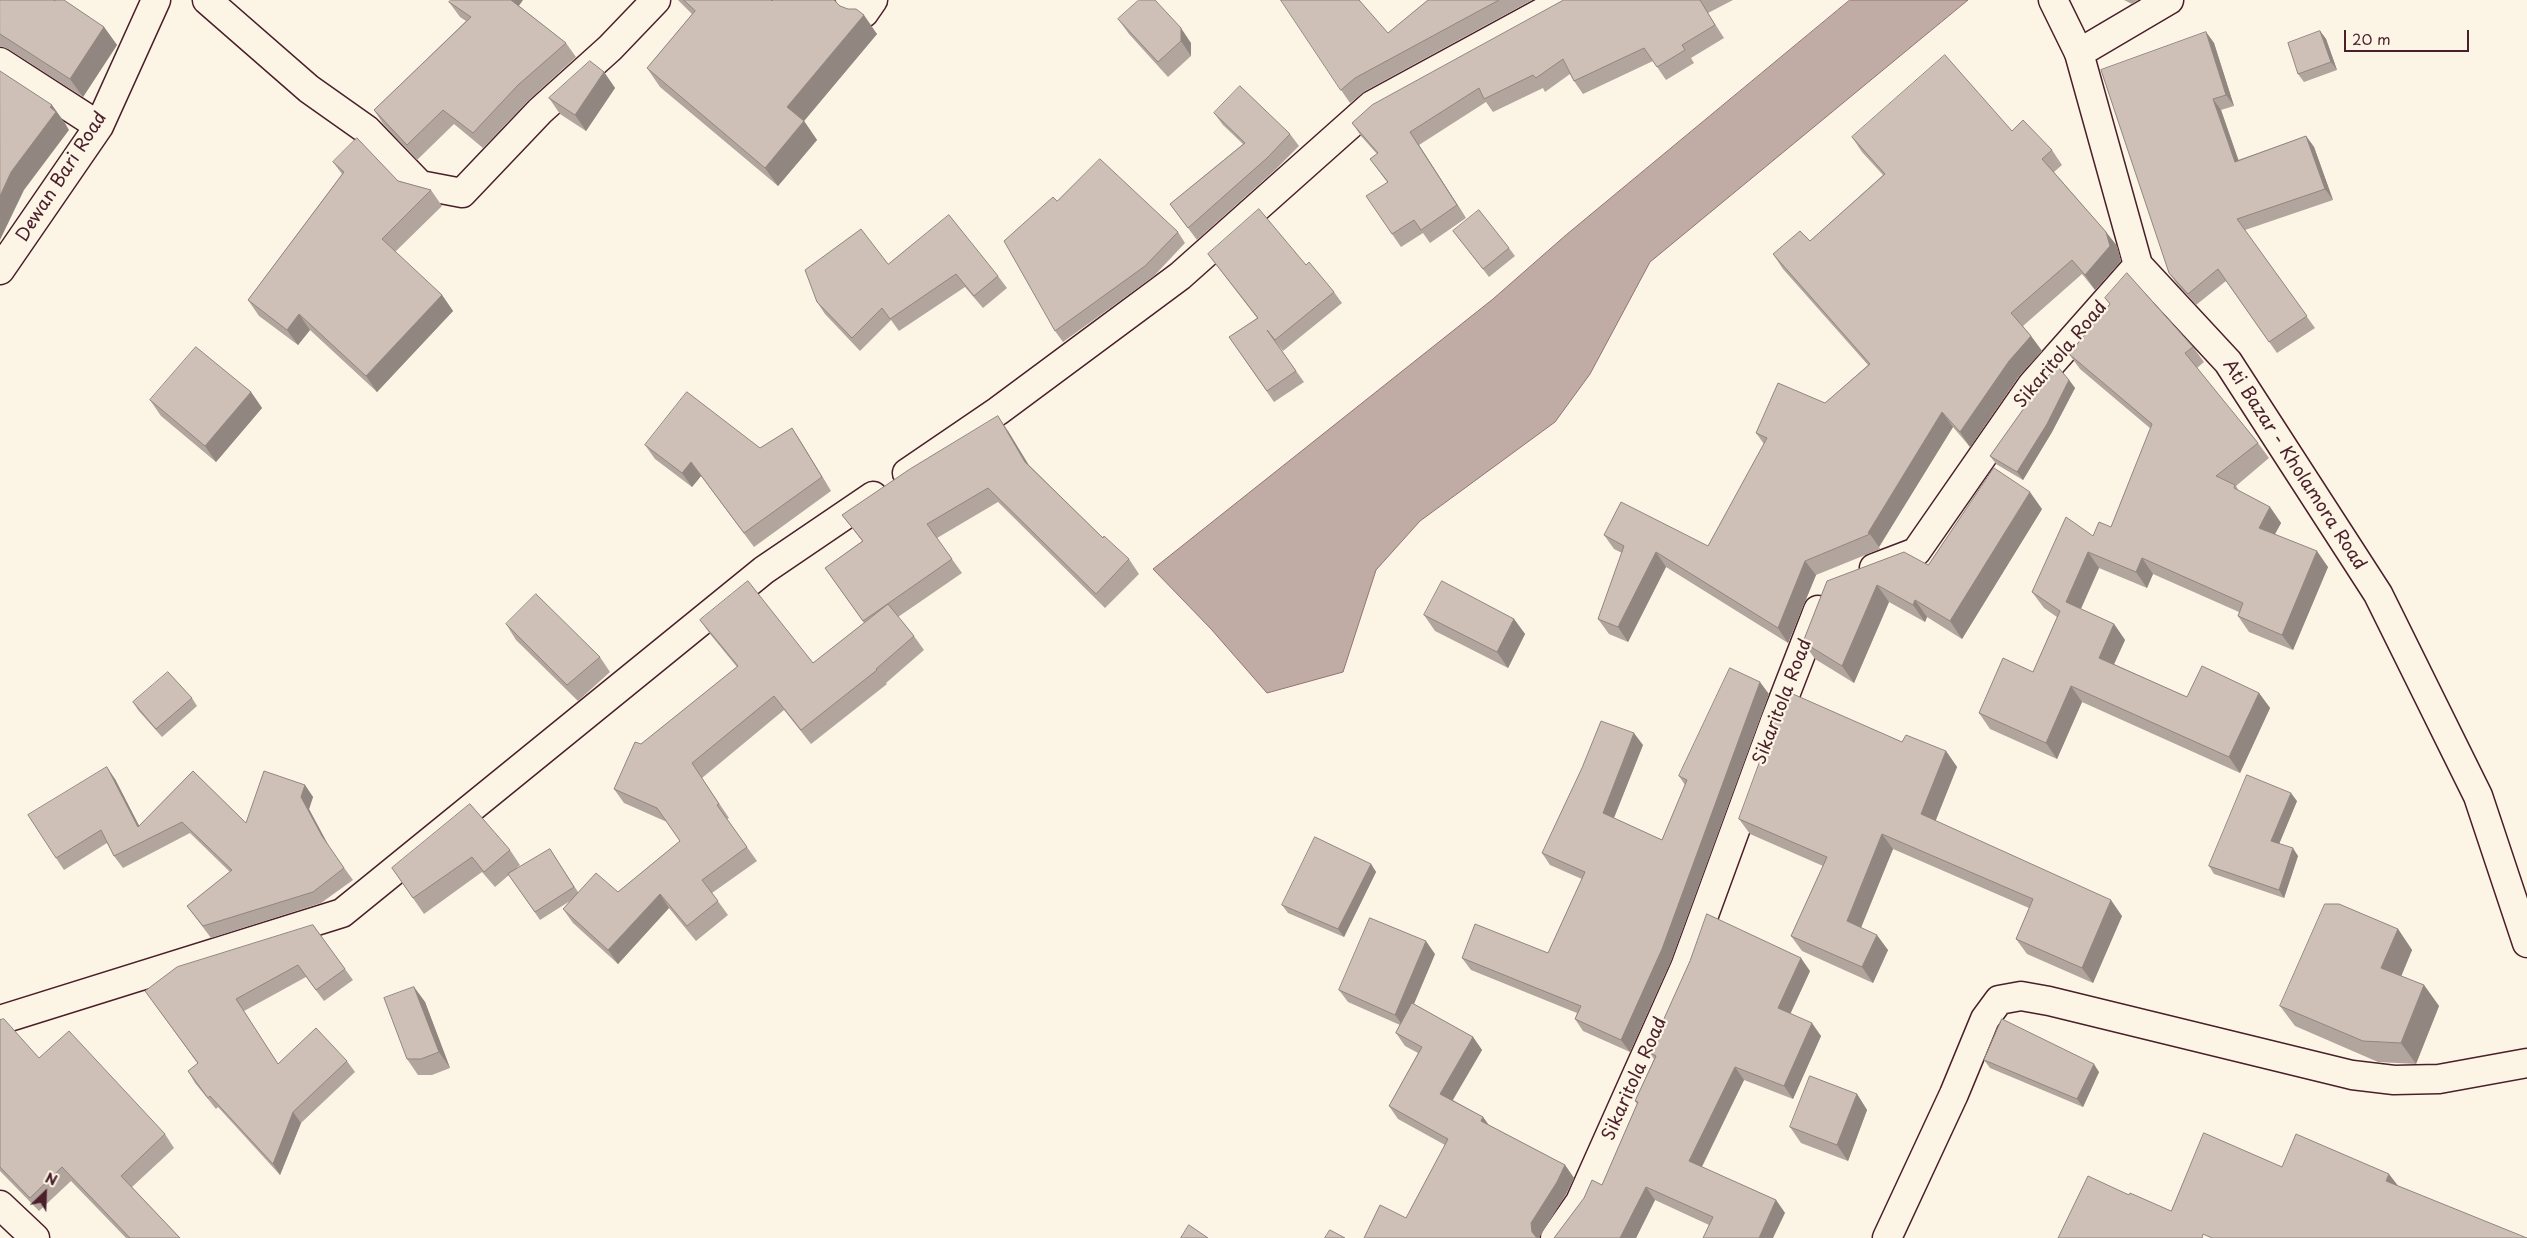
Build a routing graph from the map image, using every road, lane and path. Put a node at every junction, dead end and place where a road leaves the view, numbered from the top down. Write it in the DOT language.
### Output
graph roads {
  1 [pos="156,0"];
  2 [pos="207,0"];
  3 [pos="656,0"];
  4 [pos="850,0"];
  5 [pos="873,0"];
  6 [pos="1565,0"];
  7 [pos="2053,0"];
  8 [pos="2169,0"];
  9 [pos="2079,52"];
  10 [pos="0,62"];
  11 [pos="98,126"];
  12 [pos="2138,265"];
  13 [pos="0,270"];
  14 [pos="1854,576"];
  15 [pos="1827,586"];
  16 [pos="2527,943"];
  17 [pos="0,1020"];
  18 [pos="2527,1063"];
  19 [pos="0,1205"];
  20 [pos="35,1238"];
  21 [pos="1555,1238"];
  22 [pos="1887,1238"];
  1 -- 11 [label="street, Dewan Bari Road"];
  2 -- 3 [label="street"];
  4 -- 5 [label="street"];
  6 -- 17 [label="street"];
  7 -- 9 [label="street, Ati Bazar - Kholamora Road"];
  8 -- 9 [label="street"];
  9 -- 12 [label="street, Ati Bazar - Kholamora Road"];
  10 -- 11 [label="street"];
  11 -- 13 [label="street, Dewan Bari Road"];
  12 -- 14 [label="street, Sikaritola Road"];
  12 -- 16 [label="street, Ati Bazar - Kholamora Road"];
  15 -- 21 [label="street, Sikaritola Road"];
  18 -- 22 [label="street"];
  19 -- 20 [label="street"];
}
